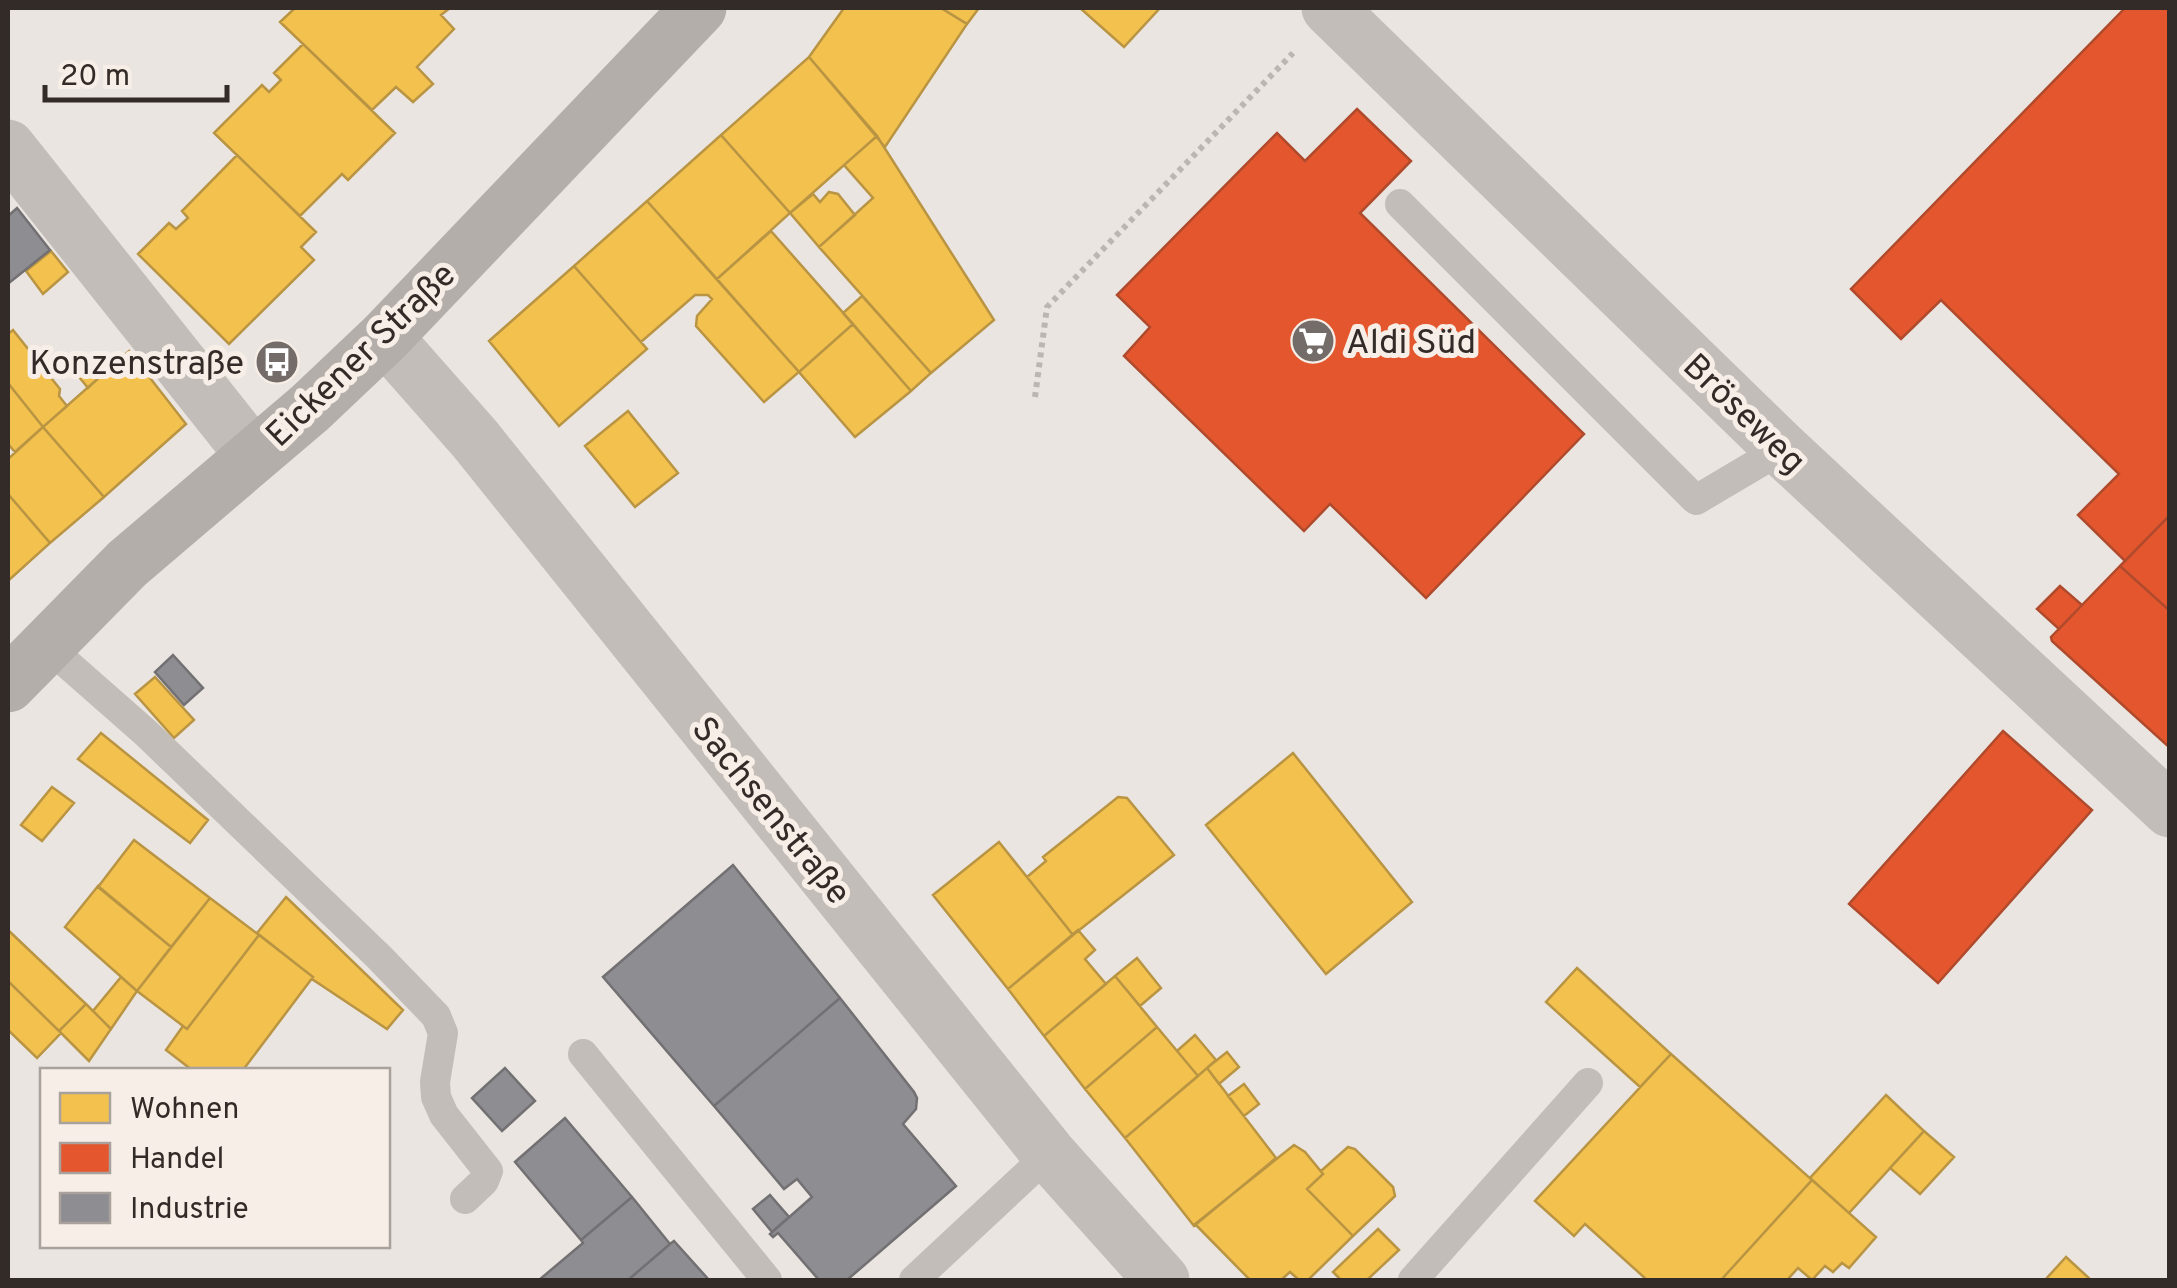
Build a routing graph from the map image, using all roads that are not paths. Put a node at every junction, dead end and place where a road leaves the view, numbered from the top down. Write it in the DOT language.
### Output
graph roads {
  1 [pos="698,8"];
  2 [pos="1331,10"];
  3 [pos="8,147"];
  4 [pos="1400,204"];
  5 [pos="385,337"];
  6 [pos="1782,449"];
  7 [pos="252,456"];
  8 [pos="46,646"];
  9 [pos="8,685"];
  10 [pos="2170,810"];
  11 [pos="583,1054"];
  12 [pos="1588,1083"];
  13 [pos="1049,1154"];
  14 [pos="465,1199"];
  15 [pos="767,1280"];
  16 [pos="914,1280"];
  17 [pos="1162,1280"];
  18 [pos="1413,1280"];
  1 -- 5 [label="street, Eickener Straße"];
  2 -- 6 [label="street, Bröseweg"];
  3 -- 7 [label="street"];
  4 -- 6 [label="lane"];
  5 -- 7 [label="street, Eickener Straße"];
  5 -- 13 [label="street, Sachsenstraße"];
  6 -- 10 [label="street, Bröseweg"];
  7 -- 8 [label="street, Eickener Straße"];
  8 -- 9 [label="street, Eickener Straße"];
  8 -- 14 [label="lane"];
  11 -- 15 [label="lane"];
  12 -- 18 [label="lane"];
  13 -- 16 [label="lane"];
  13 -- 17 [label="street, Sachsenstraße"];
}
